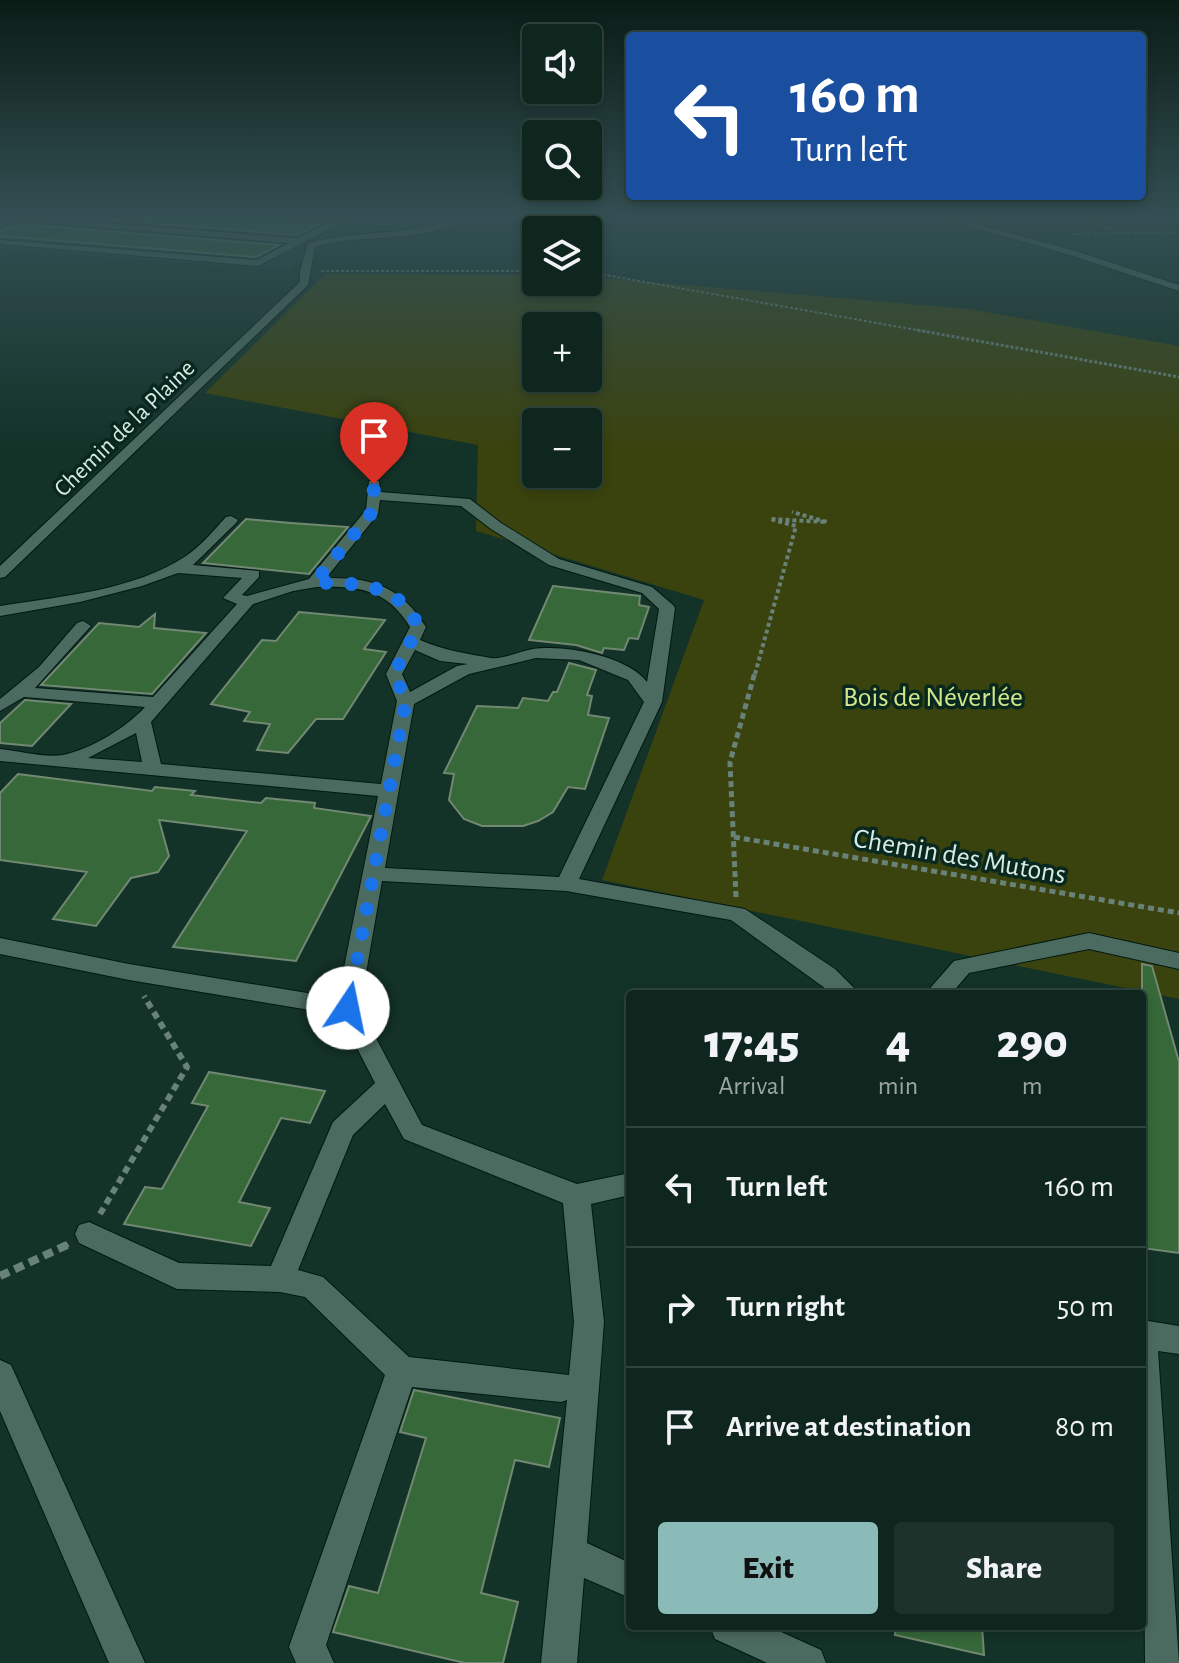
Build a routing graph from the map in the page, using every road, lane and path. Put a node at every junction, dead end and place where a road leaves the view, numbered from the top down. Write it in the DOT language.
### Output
graph roads {
  1 [pos="294,294"];
  2 [pos="710,294"];
  3 [pos="1179,377"];
  4 [pos="792,512"];
  5 [pos="231,520"];
  6 [pos="177,568"];
  7 [pos="0,574"];
  8 [pos="314,583"];
  9 [pos="248,601"];
  10 [pos="0,611"];
  11 [pos="83,626"];
  12 [pos="411,642"];
  13 [pos="500,662"];
  14 [pos="20,692"];
  15 [pos="406,701"];
  16 [pos="653,702"];
  17 [pos="158,703"];
  18 [pos="0,706"];
  19 [pos="142,721"];
  20 [pos="10,756"];
  21 [pos="65,761"];
  22 [pos="153,769"];
  23 [pos="0,775"];
  24 [pos="391,791"];
  25 [pos="734,837"];
  26 [pos="375,874"];
  27 [pos="566,884"];
  28 [pos="1179,913"];
  29 [pos="737,914"];
  30 [pos="0,946"];
  31 [pos="1179,961"];
  32 [pos="129,972"];
  33 [pos="844,990"];
  34 [pos="941,990"];
  35 [pos="348,1008"];
  36 [pos="388,1086"];
  37 [pos="626,1185"];
  38 [pos="576,1196"];
  39 [pos="89,1234"];
  40 [pos="0,1276"];
  41 [pos="280,1279"];
  42 [pos="1146,1336"];
  43 [pos="1179,1340"];
  44 [pos="402,1371"];
  45 [pos="0,1375"];
  46 [pos="561,1387"];
  47 [pos="1146,1397"];
  48 [pos="569,1553"];
  49 [pos="626,1579"];
  50 [pos="737,1630"];
  51 [pos="127,1663"];
  52 [pos="316,1663"];
  53 [pos="559,1663"];
  54 [pos="808,1663"];
  55 [pos="1163,1663"];
  1 -- 7 [label="street, Chemin de la Plaine"];
  2 -- 3 [label="path"];
  4 -- 25 [label="path"];
  5 -- 6 [label="street"];
  6 -- 9 [label="street"];
  6 -- 10 [label="street"];
  8 -- 9 [label="street"];
  8 -- 12 [label="street"];
  8 -- 16 [label="street"];
  9 -- 17 [label="street"];
  11 -- 14 [label="street"];
  12 -- 13 [label="street"];
  12 -- 15 [label="street"];
  13 -- 15 [label="street"];
  13 -- 16 [label="street"];
  14 -- 17 [label="street"];
  14 -- 18 [label="street"];
  15 -- 24 [label="street"];
  16 -- 27 [label="street"];
  17 -- 19 [label="street"];
  19 -- 21 [label="street"];
  19 -- 22 [label="street"];
  20 -- 21 [label="street"];
  20 -- 23 [label="street"];
  21 -- 22 [label="street"];
  22 -- 24 [label="street"];
  24 -- 26 [label="street"];
  25 -- 28 [label="path, Chemin des Mutons"];
  25 -- 29 [label="path"];
  26 -- 27 [label="street"];
  26 -- 35 [label="street"];
  27 -- 29 [label="street"];
  29 -- 33 [label="street"];
  30 -- 32 [label="street"];
  31 -- 34 [label="street"];
  32 -- 35 [label="street"];
  32 -- 39 [label="path"];
  35 -- 36 [label="street"];
  36 -- 38 [label="street"];
  36 -- 41 [label="street"];
  37 -- 38 [label="street"];
  38 -- 48 [label="street"];
  39 -- 40 [label="path"];
  39 -- 41 [label="street"];
  41 -- 44 [label="street"];
  42 -- 43 [label="street"];
  44 -- 46 [label="street"];
  44 -- 52 [label="street"];
  45 -- 51 [label="street"];
  47 -- 55 [label="street"];
  48 -- 49 [label="street"];
  48 -- 53 [label="street"];
  50 -- 54 [label="street"];
}
